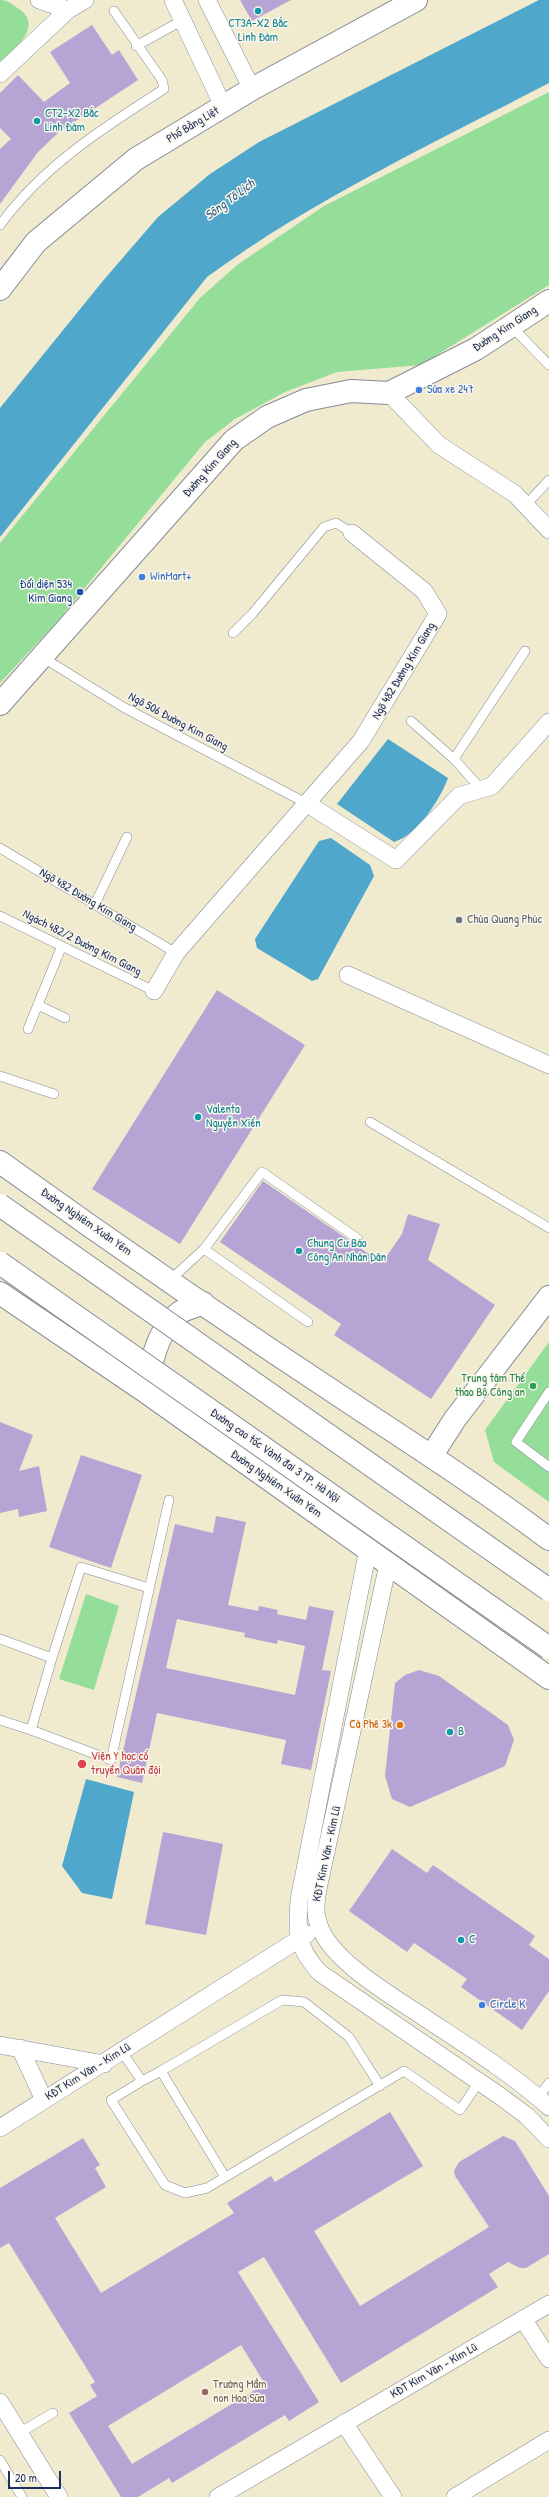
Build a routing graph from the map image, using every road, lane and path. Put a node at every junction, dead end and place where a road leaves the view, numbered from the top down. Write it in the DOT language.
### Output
graph roads {
  1 [pos="39,0"];
  2 [pos="85,0"];
  3 [pos="173,0"];
  4 [pos="207,0"];
  5 [pos="416,0"];
  6 [pos="64,5"];
  7 [pos="114,11"];
  8 [pos="183,20"];
  9 [pos="136,46"];
  10 [pos="0,74"];
  11 [pos="252,90"];
  12 [pos="223,106"];
  13 [pos="0,224"];
  14 [pos="0,289"];
  15 [pos="549,301"];
  16 [pos="511,326"];
  17 [pos="549,365"];
  18 [pos="389,393"];
  19 [pos="549,480"];
  20 [pos="525,506"];
  21 [pos="549,530"];
  22 [pos="352,533"];
  23 [pos="233,633"];
  24 [pos="525,651"];
  25 [pos="42,657"];
  26 [pos="0,704"];
  27 [pos="411,721"];
  28 [pos="549,722"];
  29 [pos="454,759"];
  30 [pos="480,789"];
  31 [pos="306,804"];
  32 [pos="127,837"];
  33 [pos="0,848"];
  34 [pos="94,904"];
  35 [pos="0,916"];
  36 [pos="61,948"];
  37 [pos="176,953"];
  38 [pos="348,975"];
  39 [pos="154,992"];
  40 [pos="38,1005"];
  41 [pos="65,1018"];
  42 [pos="28,1029"];
  43 [pos="549,1065"];
  44 [pos="0,1076"];
  45 [pos="54,1094"];
  46 [pos="370,1122"];
  47 [pos="0,1162"];
  48 [pos="0,1205"];
  49 [pos="549,1228"];
  50 [pos="358,1238"];
  51 [pos="204,1249"];
  52 [pos="0,1263"];
  53 [pos="170,1280"];
  54 [pos="0,1293"];
  55 [pos="549,1297"];
  56 [pos="203,1304"];
  57 [pos="308,1322"];
  58 [pos="146,1392"];
  59 [pos="549,1392"];
  60 [pos="432,1455"];
  61 [pos="549,1467"];
  62 [pos="169,1500"];
  63 [pos="547,1532"];
  64 [pos="368,1549"];
  65 [pos="388,1564"];
  66 [pos="149,1588"];
  67 [pos="549,1590"];
  68 [pos="0,1639"];
  69 [pos="549,1648"];
  70 [pos="52,1658"];
  71 [pos="549,1678"];
  72 [pos="0,1720"];
  73 [pos="31,1730"];
  74 [pos="320,1795"];
  75 [pos="340,1798"];
  76 [pos="319,1926"];
  77 [pos="298,1940"];
  78 [pos="0,2045"];
  79 [pos="20,2048"];
  80 [pos="122,2052"];
  81 [pos="104,2064"];
  82 [pos="161,2071"];
  83 [pos="513,2079"];
  84 [pos="142,2081"];
  85 [pos="479,2082"];
  86 [pos="549,2083"];
  87 [pos="380,2086"];
  88 [pos="500,2096"];
  89 [pos="44,2100"];
  90 [pos="544,2102"];
  91 [pos="0,2128"];
  92 [pos="549,2139"];
  93 [pos="225,2177"];
  94 [pos="549,2304"];
  95 [pos="524,2318"];
  96 [pos="549,2359"];
  97 [pos="0,2402"];
  98 [pos="52,2413"];
  99 [pos="344,2423"];
  100 [pos="19,2433"];
  101 [pos="549,2440"];
  102 [pos="0,2460"];
  103 [pos="22,2497"];
  104 [pos="60,2497"];
  105 [pos="218,2497"];
  106 [pos="393,2497"];
  107 [pos="455,2497"];
  1 -- 6 [label="street"];
  2 -- 6 [label="street"];
  3 -- 8 [label="street"];
  4 -- 11 [label="street"];
  5 -- 11 [label="main road, Phố Bằng Liệt"];
  6 -- 10 [label="street"];
  7 -- 9 [label="lane"];
  8 -- 9 [label="lane"];
  8 -- 12 [label="street"];
  9 -- 13 [label="lane"];
  11 -- 12 [label="main road, Phố Bằng Liệt"];
  12 -- 14 [label="main road, Phố Bằng Liệt"];
  15 -- 16 [label="main road, Đường Kim Giang"];
  16 -- 17 [label="lane"];
  16 -- 18 [label="main road, Đường Kim Giang"];
  18 -- 20 [label="street"];
  18 -- 25 [label="main road, Đường Kim Giang"];
  19 -- 20 [label="lane"];
  20 -- 21 [label="street"];
  22 -- 23 [label="lane, Ngõ 482 Đường Kim Giang"];
  22 -- 31 [label="street, Ngõ 482 Đường Kim Giang"];
  24 -- 29 [label="lane"];
  25 -- 26 [label="main road, Đường Kim Giang"];
  25 -- 31 [label="lane, Ngõ 506 Đường Kim Giang"];
  27 -- 29 [label="lane"];
  28 -- 30 [label="street"];
  29 -- 30 [label="lane"];
  30 -- 31 [label="street"];
  31 -- 37 [label="street"];
  32 -- 34 [label="lane"];
  33 -- 34 [label="lane, Ngõ 482 Đường Kim Giang"];
  34 -- 37 [label="lane, Ngõ 482 Đường Kim Giang"];
  35 -- 36 [label="lane, Ngách 482/2 Đường Kim Giang"];
  36 -- 39 [label="lane, Ngách 482/2 Đường Kim Giang"];
  36 -- 40 [label="lane"];
  37 -- 39 [label="street"];
  38 -- 43 [label="street"];
  40 -- 41 [label="lane"];
  40 -- 42 [label="lane"];
  44 -- 45 [label="lane"];
  46 -- 49 [label="lane"];
  47 -- 53 [label="main road, Đường Nghiêm Xuân Yêm"];
  48 -- 67 [label="main road, bridge"];
  50 -- 51 [label="lane"];
  51 -- 53 [label="lane"];
  51 -- 57 [label="lane"];
  52 -- 69 [label="main road, Đường cao tốc Vành đai 3 TP. Hà Nội, bridge"];
  53 -- 56 [label="main road, Đường Nghiêm Xuân Yêm"];
  54 -- 58 [label="main road, Đường Nghiêm Xuân Yêm"];
  55 -- 60 [label="main road"];
  56 -- 58 [label="main road"];
  56 -- 60 [label="main road, Đường Nghiêm Xuân Yêm"];
  58 -- 64 [label="main road, Đường Nghiêm Xuân Yêm"];
  59 -- 61 [label="lane"];
  60 -- 63 [label="main road, Đường Nghiêm Xuân Yêm"];
  62 -- 66 [label="lane"];
  64 -- 65 [label="main road, Đường Nghiêm Xuân Yêm"];
  64 -- 74 [label="street, KĐT Kim Văn - Kim Lũ"];
  65 -- 71 [label="main road, Đường Nghiêm Xuân Yêm"];
  65 -- 75 [label="street, KĐT Kim Văn - Kim Lũ"];
  66 -- 70 [label="lane"];
  66 -- 73 [label="lane"];
  68 -- 70 [label="lane"];
  70 -- 73 [label="lane"];
  72 -- 73 [label="lane"];
  74 -- 75 [label="street"];
  74 -- 77 [label="street, KĐT Kim Văn - Kim Lũ"];
  75 -- 76 [label="street, KĐT Kim Văn - Kim Lũ"];
  76 -- 77 [label="street"];
  76 -- 83 [label="street, KĐT Kim Văn - Kim Lũ"];
  77 -- 80 [label="street, KĐT Kim Văn - Kim Lũ"];
  77 -- 85 [label="street, KĐT Kim Văn - Kim Lũ"];
  78 -- 79 [label="street"];
  79 -- 81 [label="street"];
  79 -- 89 [label="street"];
  80 -- 81 [label="street, KĐT Kim Văn - Kim Lũ"];
  80 -- 84 [label="lane"];
  81 -- 89 [label="street, KĐT Kim Văn - Kim Lũ"];
  82 -- 84 [label="lane"];
  82 -- 87 [label="lane"];
  82 -- 93 [label="lane"];
  83 -- 88 [label="street"];
  83 -- 90 [label="street, KĐT Kim Văn - Kim Lũ"];
  84 -- 93 [label="lane"];
  85 -- 87 [label="lane"];
  85 -- 88 [label="street, KĐT Kim Văn - Kim Lũ"];
  86 -- 90 [label="lane"];
  87 -- 93 [label="lane"];
  88 -- 92 [label="street, KĐT Kim Văn - Kim Lũ"];
  89 -- 91 [label="street, KĐT Kim Văn - Kim Lũ"];
  94 -- 95 [label="street, KĐT Kim Văn - Kim Lũ"];
  95 -- 96 [label="street"];
  95 -- 99 [label="street, KĐT Kim Văn - Kim Lũ"];
  97 -- 100 [label="street"];
  98 -- 100 [label="lane"];
  99 -- 105 [label="street, KĐT Kim Văn - Kim Lũ"];
  99 -- 106 [label="street"];
  100 -- 104 [label="street"];
  101 -- 107 [label="street"];
  102 -- 103 [label="lane"];
}
